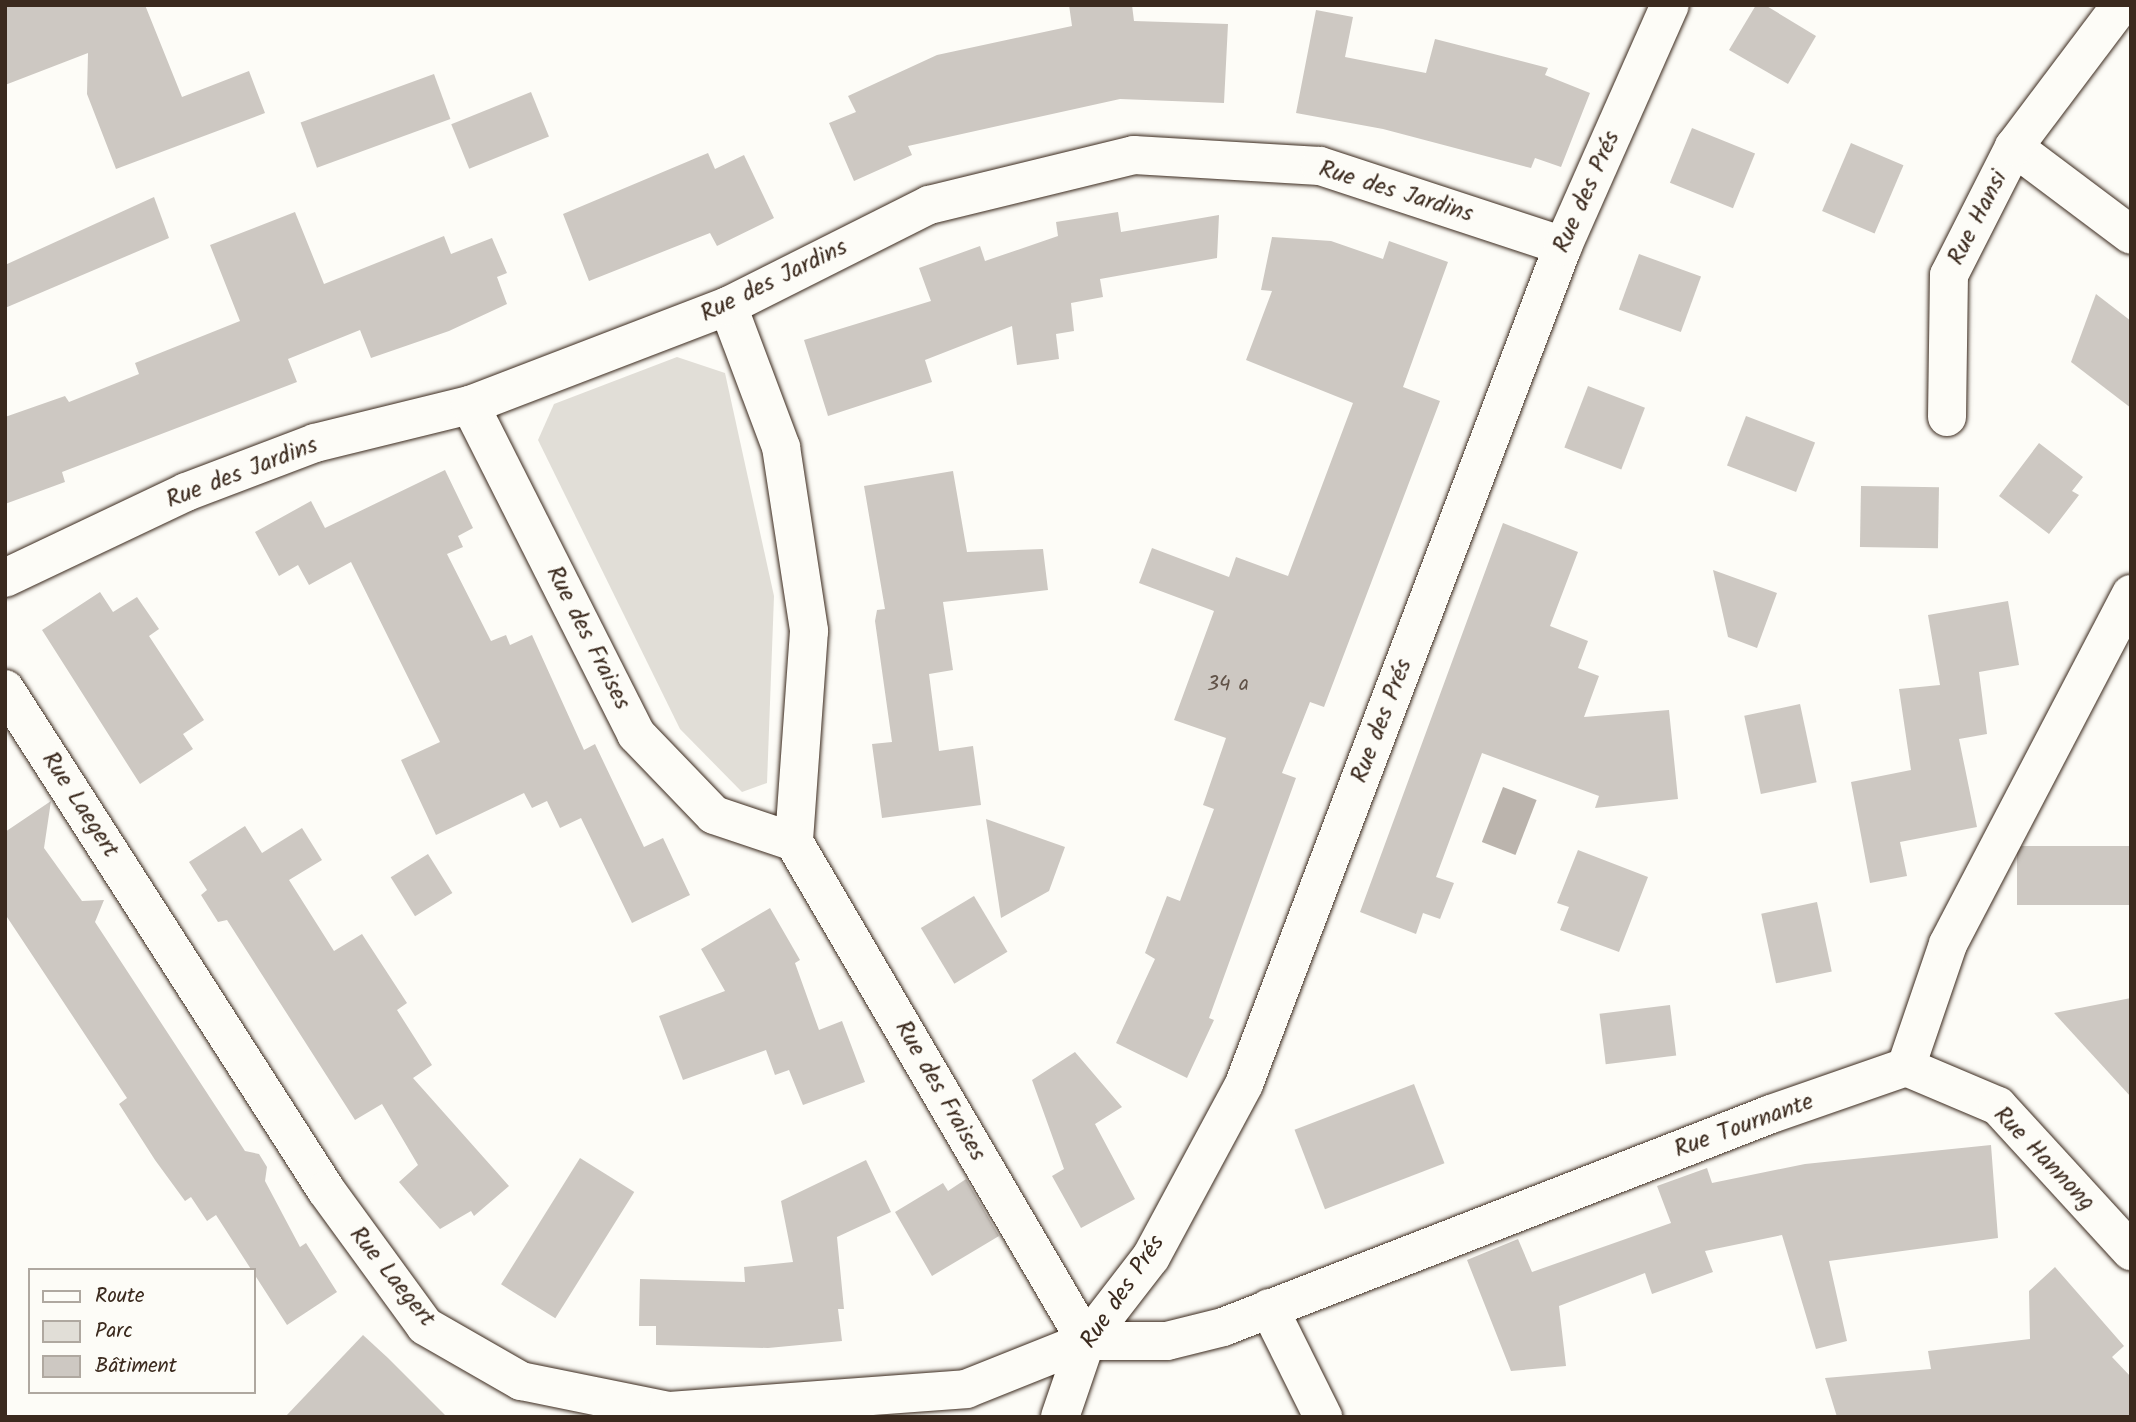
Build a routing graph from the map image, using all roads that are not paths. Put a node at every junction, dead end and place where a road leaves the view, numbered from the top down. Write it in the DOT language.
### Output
graph roads {
  1 [pos="1670,5"];
  2 [pos="2122,5"];
  3 [pos="2014,147"];
  4 [pos="2131,235"];
  5 [pos="1563,246"];
  6 [pos="727,306"];
  7 [pos="470,405"];
  8 [pos="1947,417"];
  9 [pos="5,578"];
  10 [pos="2131,594"];
  11 [pos="5,689"];
  12 [pos="794,842"];
  13 [pos="1906,1067"];
  14 [pos="2131,1251"];
  15 [pos="1269,1308"];
  16 [pos="1086,1340"];
  17 [pos="1060,1417"];
  18 [pos="1323,1417"];
  1 -- 5 [label="street, Rue des Prés"];
  2 -- 3 [label="street, Rue Hansi"];
  3 -- 4 [label="street, Rue Hansi"];
  3 -- 8 [label="street, Rue Hansi"];
  5 -- 6 [label="street, Rue des Jardins"];
  5 -- 16 [label="street, Rue des Prés"];
  6 -- 7 [label="street, Rue des Jardins"];
  6 -- 12 [label="street"];
  7 -- 9 [label="street, Rue des Jardins"];
  7 -- 12 [label="street, Rue des Fraises"];
  10 -- 13 [label="street"];
  11 -- 16 [label="street, Rue Laegert"];
  12 -- 16 [label="street, Rue des Fraises"];
  13 -- 14 [label="street, Rue Hannong"];
  13 -- 15 [label="street, Rue Tournante"];
  15 -- 16 [label="street, Rue Tournante"];
  15 -- 18 [label="street"];
  16 -- 17 [label="street, Rue des Prés"];
}
